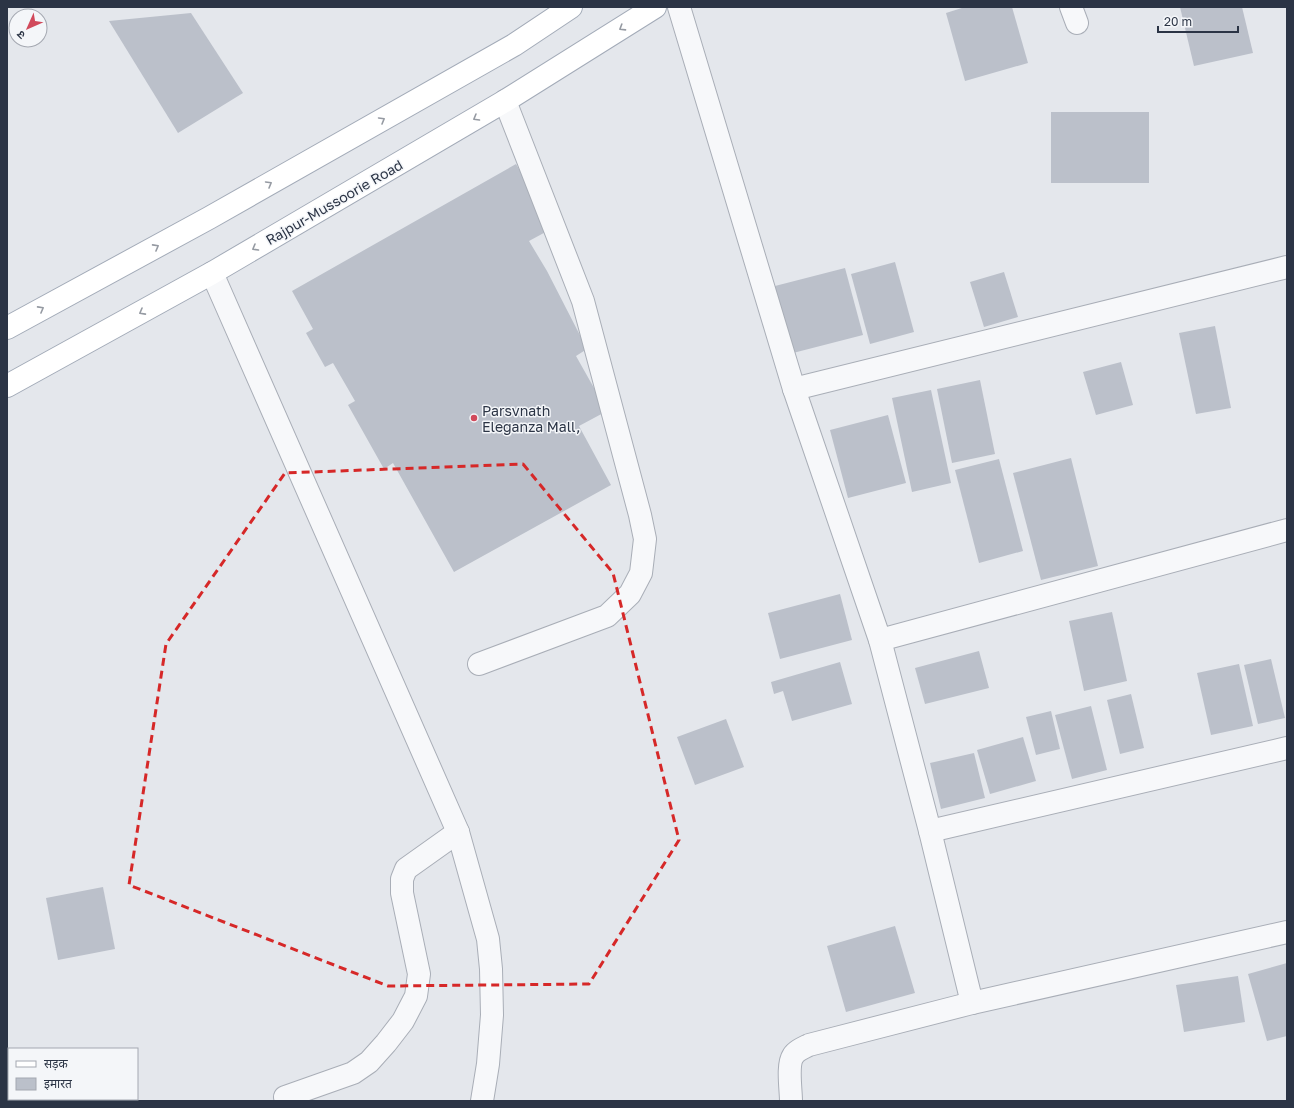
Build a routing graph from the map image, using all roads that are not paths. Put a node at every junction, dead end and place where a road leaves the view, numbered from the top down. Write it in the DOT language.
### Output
graph roads {
  1 [pos="571,7"];
  2 [pos="655,7"];
  3 [pos="679,7"];
  4 [pos="505,101"];
  5 [pos="1287,267"];
  6 [pos="212,273"];
  7 [pos="7,328"];
  8 [pos="7,386"];
  9 [pos="794,389"];
  10 [pos="1287,530"];
  11 [pos="880,640"];
  12 [pos="480,664"];
  13 [pos="1287,748"];
  14 [pos="930,831"];
  15 [pos="458,832"];
  16 [pos="1287,932"];
  17 [pos="972,1003"];
  18 [pos="285,1097"];
  19 [pos="482,1101"];
  20 [pos="791,1101"];
  7 -- 1 [label="main road, one-way"];
  2 -- 4 [label="main road, Rajpur-Mussoorie Road, one-way"];
  3 -- 9 [label="street"];
  4 -- 6 [label="main road, Rajpur-Mussoorie Road, one-way"];
  4 -- 12 [label="street"];
  5 -- 9 [label="street"];
  6 -- 8 [label="main road, Rajpur-Mussoorie Road, one-way"];
  6 -- 15 [label="street"];
  9 -- 11 [label="street"];
  10 -- 11 [label="street"];
  11 -- 14 [label="street"];
  13 -- 14 [label="street"];
  14 -- 17 [label="street"];
  15 -- 18 [label="street"];
  15 -- 19 [label="street"];
  16 -- 17 [label="street"];
  17 -- 20 [label="street"];
}
